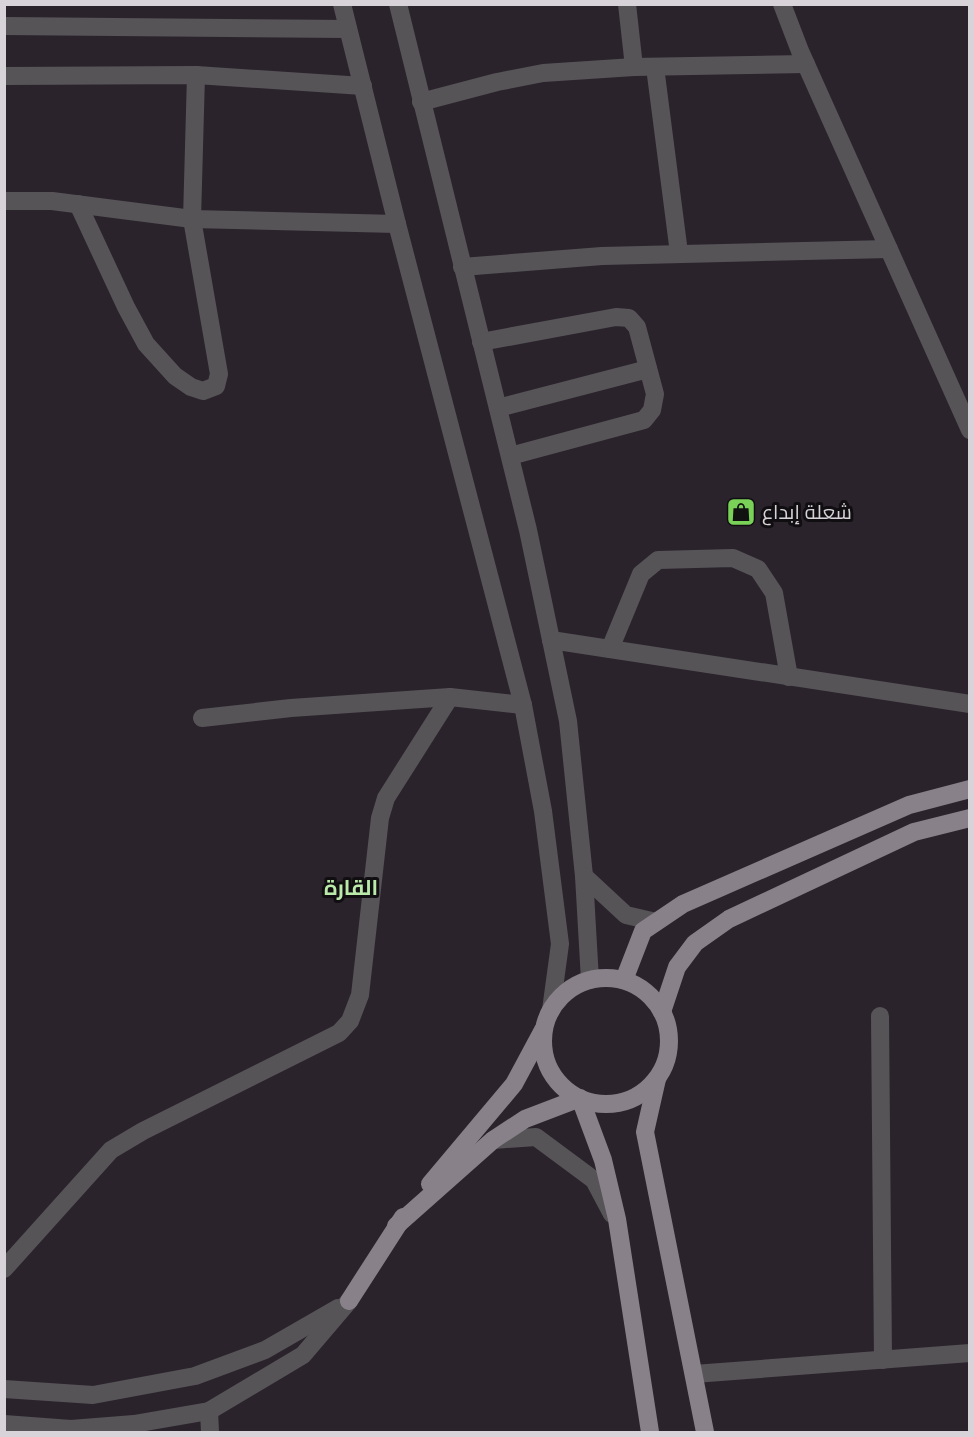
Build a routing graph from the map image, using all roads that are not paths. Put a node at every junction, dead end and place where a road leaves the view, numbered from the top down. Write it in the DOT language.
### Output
graph roads {
  1 [pos="342,4"];
  2 [pos="398,4"];
  3 [pos="627,4"];
  4 [pos="782,4"];
  5 [pos="4,27"];
  6 [pos="348,29"];
  7 [pos="806,64"];
  8 [pos="634,67"];
  9 [pos="655,67"];
  10 [pos="196,75"];
  11 [pos="4,76"];
  12 [pos="363,86"];
  13 [pos="422,102"];
  14 [pos="4,201"];
  15 [pos="78,204"];
  16 [pos="192,219"];
  17 [pos="397,224"];
  18 [pos="889,249"];
  19 [pos="679,253"];
  20 [pos="462,267"];
  21 [pos="481,342"];
  22 [pos="648,369"];
  23 [pos="498,408"];
  24 [pos="969,430"];
  25 [pos="510,456"];
  26 [pos="551,640"];
  27 [pos="610,649"];
  28 [pos="789,676"];
  29 [pos="450,697"];
  30 [pos="969,704"];
  31 [pos="523,705"];
  32 [pos="202,718"];
  33 [pos="969,789"];
  34 [pos="969,818"];
  35 [pos="584,876"];
  36 [pos="656,922"];
  37 [pos="590,980"];
  38 [pos="624,980"];
  39 [pos="662,1012"];
  40 [pos="880,1016"];
  41 [pos="548,1019"];
  42 [pos="657,1077"];
  43 [pos="580,1098"];
  44 [pos="493,1140"];
  45 [pos="618,1225"];
  46 [pos="396,1226"];
  47 [pos="4,1269"];
  48 [pos="350,1301"];
  49 [pos="969,1353"];
  50 [pos="883,1360"];
  51 [pos="694,1374"];
  52 [pos="4,1389"];
  53 [pos="209,1411"];
  54 [pos="4,1424"];
  55 [pos="210,1432"];
  56 [pos="650,1432"];
  57 [pos="705,1432"];
  1 -- 6 [label="street"];
  2 -- 13 [label="street"];
  3 -- 8 [label="street"];
  4 -- 7 [label="street"];
  5 -- 6 [label="street"];
  6 -- 12 [label="street"];
  7 -- 9 [label="street"];
  7 -- 18 [label="street"];
  8 -- 9 [label="street"];
  8 -- 13 [label="street"];
  9 -- 19 [label="street"];
  10 -- 11 [label="street"];
  10 -- 12 [label="street"];
  10 -- 16 [label="street"];
  12 -- 17 [label="street"];
  13 -- 20 [label="street"];
  14 -- 15 [label="street"];
  15 -- 16 [label="street"];
  15 -- 16 [label="street"];
  16 -- 17 [label="street"];
  17 -- 31 [label="street"];
  18 -- 19 [label="street"];
  18 -- 24 [label="street"];
  19 -- 20 [label="street"];
  20 -- 21 [label="street"];
  21 -- 22 [label="street"];
  21 -- 23 [label="street"];
  22 -- 23 [label="street"];
  22 -- 25 [label="street"];
  23 -- 25 [label="street"];
  25 -- 26 [label="street"];
  26 -- 27 [label="street"];
  26 -- 35 [label="street"];
  27 -- 28 [label="street"];
  27 -- 28 [label="street"];
  28 -- 30 [label="street"];
  29 -- 31 [label="street"];
  29 -- 32 [label="street"];
  29 -- 47 [label="street"];
  31 -- 41 [label="street"];
  33 -- 36 [label="main road"];
  34 -- 39 [label="main road"];
  35 -- 36 [label="street"];
  35 -- 37 [label="street"];
  36 -- 38 [label="main road"];
  37 -- 38 [label="main road"];
  37 -- 41 [label="main road"];
  38 -- 39 [label="main road"];
  39 -- 42 [label="main road"];
  40 -- 50 [label="street"];
  41 -- 43 [label="main road"];
  41 -- 46 [label="main road"];
  42 -- 43 [label="main road"];
  42 -- 51 [label="main road"];
  43 -- 44 [label="main road"];
  43 -- 45 [label="main road"];
  44 -- 45 [label="street"];
  44 -- 46 [label="main road"];
  45 -- 56 [label="main road"];
  46 -- 48 [label="main road"];
  48 -- 52 [label="street"];
  48 -- 53 [label="street"];
  49 -- 50 [label="street"];
  50 -- 51 [label="street"];
  51 -- 57 [label="main road"];
  53 -- 54 [label="street"];
  53 -- 55 [label="street"];
}
